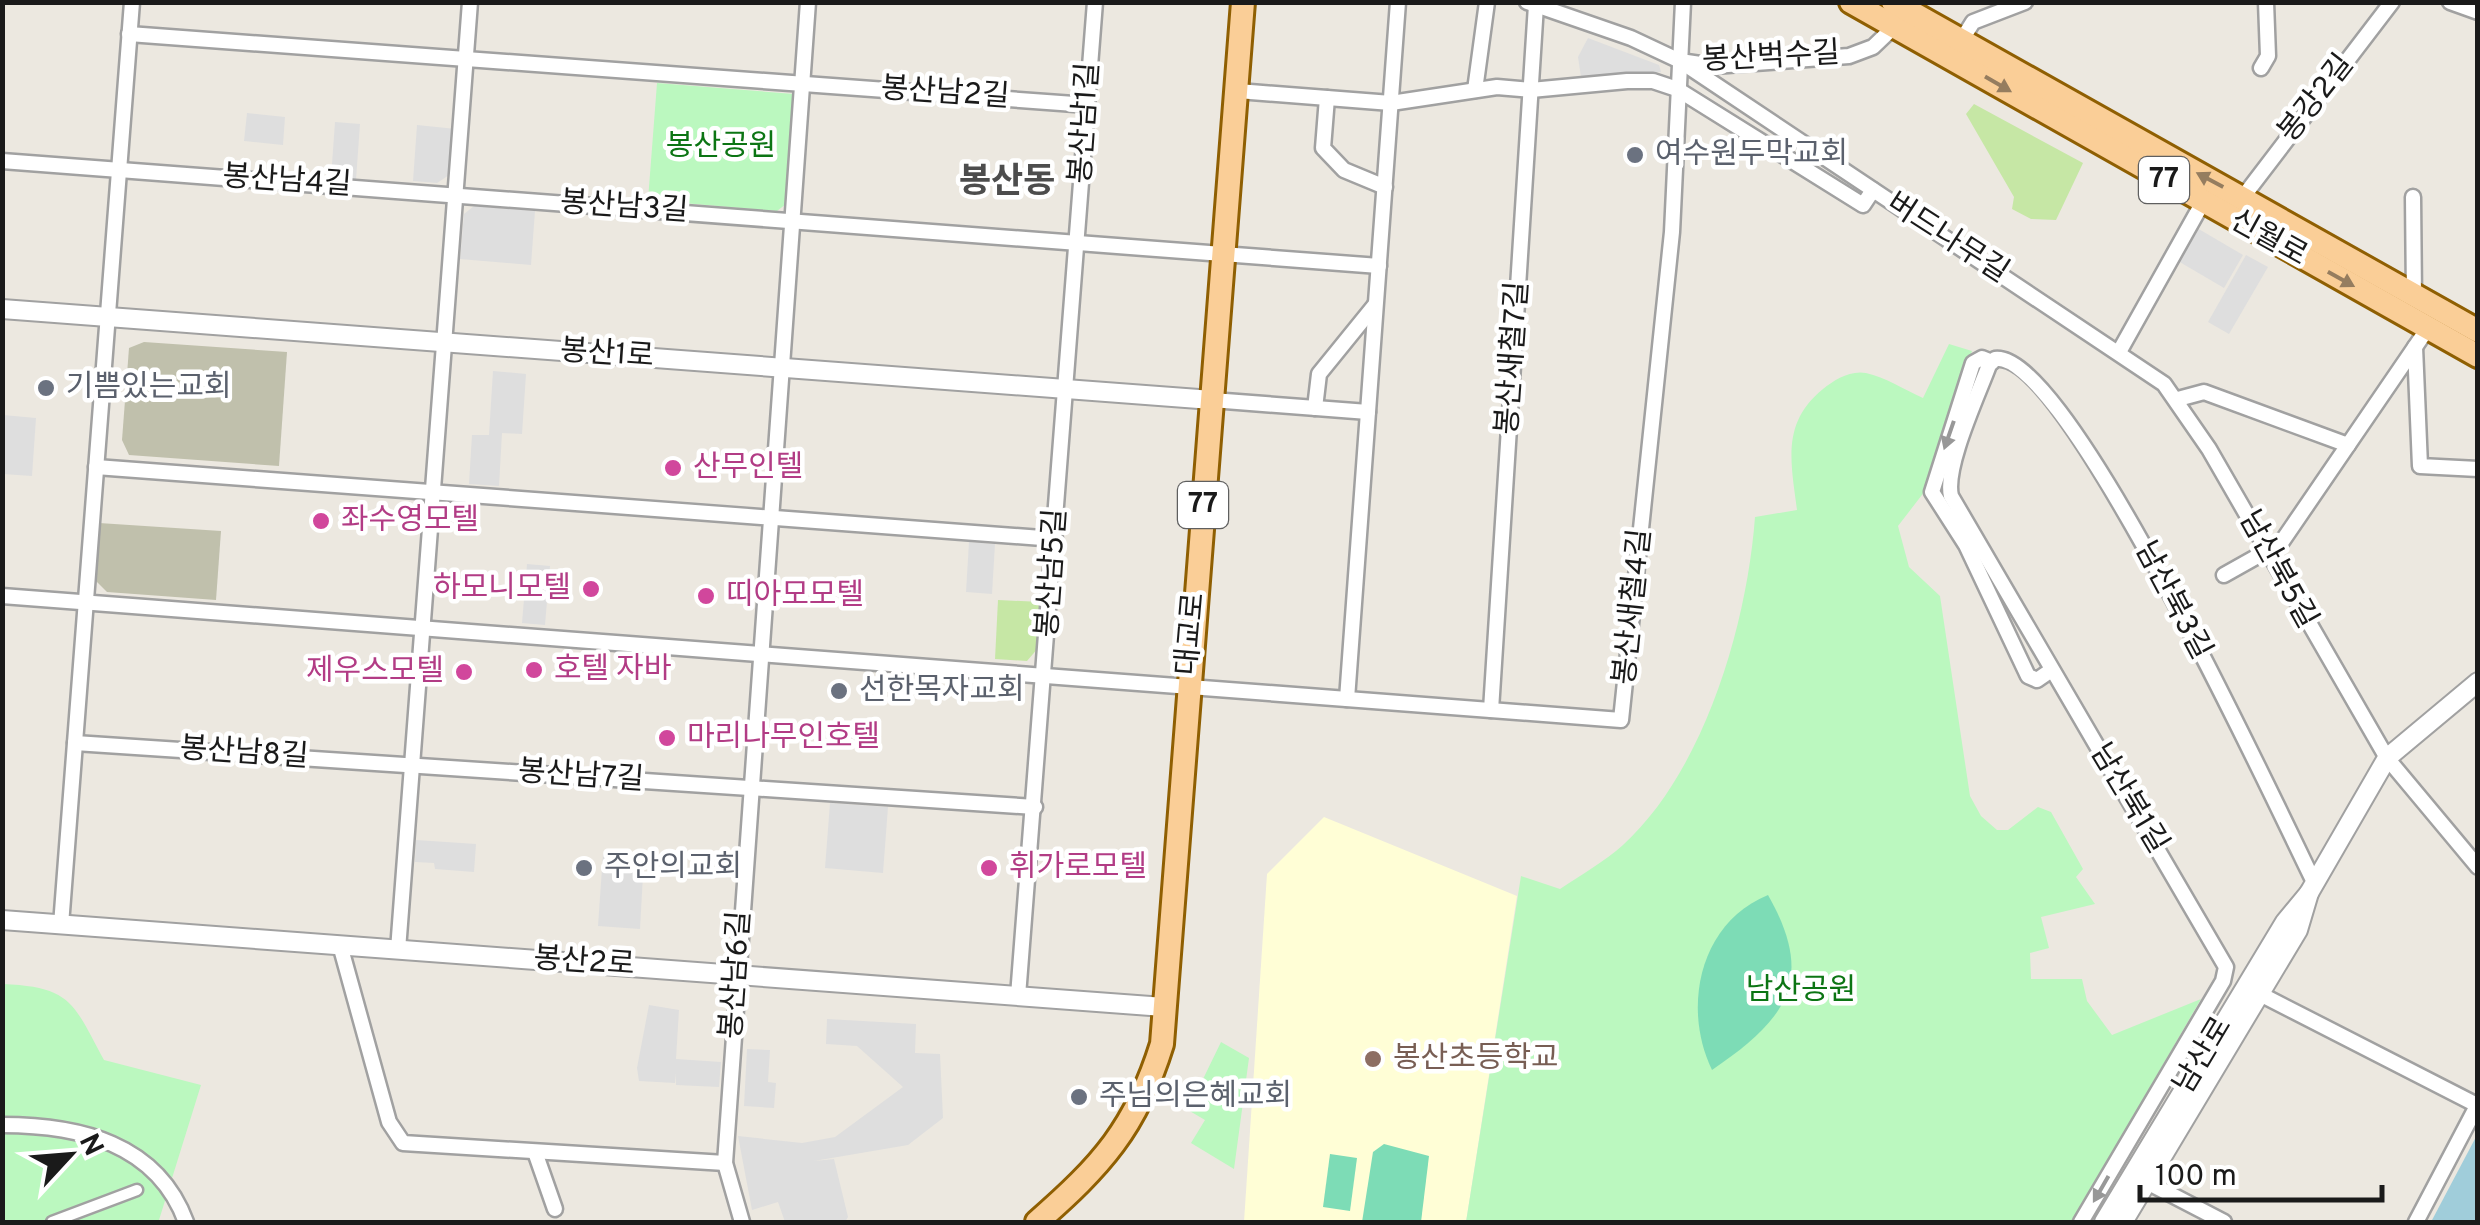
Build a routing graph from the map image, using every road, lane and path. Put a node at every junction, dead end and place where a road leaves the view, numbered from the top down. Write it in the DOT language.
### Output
graph roads {
  1 [pos="132,2"];
  2 [pos="470,2"];
  3 [pos="808,2"];
  4 [pos="1095,2"];
  5 [pos="1243,2"];
  6 [pos="1398,2"];
  7 [pos="1487,2"];
  8 [pos="1683,2"];
  9 [pos="1852,2"];
  10 [pos="2025,2"];
  11 [pos="2266,2"];
  12 [pos="2392,2"];
  13 [pos="2450,2"];
  14 [pos="1532,4"];
  15 [pos="1902,10"];
  16 [pos="2478,12"];
  17 [pos="129,34"];
  18 [pos="1961,41"];
  19 [pos="466,59"];
  20 [pos="1680,61"];
  21 [pos="2261,68"];
  22 [pos="802,84"];
  23 [pos="1677,89"];
  24 [pos="1475,90"];
  25 [pos="1531,90"];
  26 [pos="1238,91"];
  27 [pos="1327,98"];
  28 [pos="1391,103"];
  29 [pos="1088,105"];
  30 [pos="2,161"];
  31 [pos="119,170"];
  32 [pos="1384,187"];
  33 [pos="1873,190"];
  34 [pos="456,195"];
  35 [pos="2413,197"];
  36 [pos="2243,198"];
  37 [pos="2203,202"];
  38 [pos="792,221"];
  39 [pos="1078,243"];
  40 [pos="1224,254"];
  41 [pos="1379,266"];
  42 [pos="2414,297"];
  43 [pos="1376,304"];
  44 [pos="2,310"];
  45 [pos="108,317"];
  46 [pos="2478,331"];
  47 [pos="2422,338"];
  48 [pos="444,342"];
  49 [pos="2119,352"];
  50 [pos="2478,356"];
  51 [pos="781,368"];
  52 [pos="2164,384"];
  53 [pos="1066,389"];
  54 [pos="2178,399"];
  55 [pos="1212,400"];
  56 [pos="1315,408"];
  57 [pos="1368,412"];
  58 [pos="2348,446"];
  59 [pos="96,467"];
  60 [pos="2478,469"];
  61 [pos="433,492"];
  62 [pos="770,518"];
  63 [pos="1055,539"];
  64 [pos="2266,552"];
  65 [pos="2224,575"];
  66 [pos="2,596"];
  67 [pos="86,602"];
  68 [pos="423,628"];
  69 [pos="760,654"];
  70 [pos="2050,671"];
  71 [pos="1045,676"];
  72 [pos="2478,682"];
  73 [pos="1188,687"];
  74 [pos="1347,699"];
  75 [pos="1491,710"];
  76 [pos="75,743"];
  77 [pos="2388,758"];
  78 [pos="412,766"];
  79 [pos="750,788"];
  80 [pos="1035,807"];
  81 [pos="2475,860"];
  82 [pos="2312,889"];
  83 [pos="2,920"];
  84 [pos="61,925"];
  85 [pos="340,946"];
  86 [pos="398,950"];
  87 [pos="736,975"];
  88 [pos="2260,994"];
  89 [pos="1018,996"];
  90 [pos="1164,1007"];
  91 [pos="2477,1104"];
  92 [pos="2,1125"];
  93 [pos="535,1152"];
  94 [pos="725,1163"];
  95 [pos="2147,1182"];
  96 [pos="138,1190"];
  97 [pos="555,1209"];
  98 [pos="52,1222"];
  99 [pos="186,1222"];
  100 [pos="742,1222"];
  101 [pos="1037,1222"];
  102 [pos="2081,1222"];
  103 [pos="2104,1222"];
  104 [pos="2124,1222"];
  105 [pos="2224,1222"];
  106 [pos="2416,1222"];
  1 -- 17 [label="street"];
  2 -- 19 [label="street"];
  3 -- 22 [label="street"];
  4 -- 29 [label="street, 봉산남1길"];
  5 -- 26 [label="main road, 대교로 / 77"];
  6 -- 28 [label="street"];
  7 -- 24 [label="street"];
  8 -- 20 [label="street, 봉산새철4길"];
  9 -- 15 [label="main road, 신월로 / 77"];
  10 -- 18 [label="street"];
  11 -- 21 [label="street"];
  12 -- 36 [label="street, 봉강2길"];
  13 -- 16 [label="street"];
  14 -- 20 [label="street, 봉산벅수길"];
  14 -- 25 [label="street, 봉산새철7길"];
  15 -- 18 [label="main road, 신월로 / 77"];
  15 -- 20 [label="street, 봉산벅수길"];
  15 -- 37 [label="main road, 신월로 / 77, one-way"];
  17 -- 19 [label="street"];
  17 -- 31 [label="street"];
  36 -- 18 [label="main road, 신월로 / 77, one-way"];
  19 -- 22 [label="street"];
  19 -- 34 [label="street"];
  20 -- 23 [label="street, 봉산새철4길"];
  20 -- 33 [label="street, 버드나무길"];
  22 -- 29 [label="street, 봉산남2길"];
  22 -- 38 [label="street"];
  23 -- 25 [label="street"];
  23 -- 33 [label="street"];
  23 -- 75 [label="street, 봉산새철4길"];
  24 -- 25 [label="street"];
  24 -- 28 [label="street"];
  25 -- 75 [label="street, 봉산새철7길"];
  26 -- 27 [label="street"];
  26 -- 40 [label="main road, 대교로 / 77"];
  27 -- 28 [label="street"];
  27 -- 32 [label="street"];
  28 -- 32 [label="street"];
  29 -- 39 [label="street, 봉산남1길"];
  30 -- 31 [label="street, 봉산남4길"];
  31 -- 34 [label="street, 봉산남4길"];
  31 -- 45 [label="street"];
  32 -- 41 [label="street"];
  33 -- 49 [label="street, 버드나무길"];
  34 -- 38 [label="street, 봉산남3길"];
  34 -- 48 [label="street"];
  35 -- 42 [label="street"];
  36 -- 42 [label="main road, 신월로 / 77"];
  37 -- 47 [label="main road, 신월로 / 77, one-way"];
  37 -- 49 [label="street"];
  38 -- 39 [label="street"];
  38 -- 51 [label="street"];
  39 -- 40 [label="street"];
  39 -- 53 [label="street, 봉산남1길"];
  40 -- 41 [label="street"];
  40 -- 55 [label="main road, 대교로 / 77"];
  41 -- 43 [label="street"];
  42 -- 46 [label="main road, 신월로 / 77"];
  43 -- 56 [label="street"];
  43 -- 57 [label="street"];
  44 -- 45 [label="street, 봉산1로"];
  45 -- 48 [label="street, 봉산1로"];
  45 -- 59 [label="street"];
  47 -- 50 [label="main road, 신월로 / 77"];
  47 -- 58 [label="street"];
  47 -- 60 [label="street"];
  48 -- 51 [label="street, 봉산1로"];
  48 -- 61 [label="street"];
  49 -- 52 [label="street, 버드나무길"];
  51 -- 53 [label="street, 봉산1로"];
  51 -- 62 [label="street, 봉산남6길"];
  52 -- 54 [label="street, 남산북5길"];
  53 -- 55 [label="street, 봉산1로"];
  53 -- 63 [label="street, 봉산남5길"];
  54 -- 58 [label="street"];
  54 -- 64 [label="street, 남산북5길"];
  55 -- 56 [label="street"];
  55 -- 73 [label="main road, 대교로 / 77"];
  56 -- 57 [label="street"];
  57 -- 74 [label="street"];
  58 -- 64 [label="street"];
  59 -- 61 [label="street"];
  59 -- 67 [label="street"];
  61 -- 62 [label="street"];
  61 -- 68 [label="street"];
  62 -- 63 [label="street"];
  62 -- 69 [label="street, 봉산남6길"];
  63 -- 71 [label="street, 봉산남5길"];
  64 -- 65 [label="street"];
  64 -- 77 [label="street, 남산북5길"];
  66 -- 67 [label="street"];
  67 -- 68 [label="street"];
  67 -- 76 [label="street"];
  68 -- 69 [label="street"];
  68 -- 78 [label="street"];
  69 -- 71 [label="street"];
  69 -- 79 [label="street, 봉산남6길"];
  70 -- 82 [label="street, 남산북3길"];
  70 -- 102 [label="street, 남산북1길, one-way"];
  71 -- 73 [label="street, 봉산새철4길"];
  71 -- 80 [label="street, 봉산남5길"];
  72 -- 77 [label="street, 남산로"];
  73 -- 74 [label="street, 봉산새철4길"];
  73 -- 90 [label="main road, 대교로 / 77"];
  74 -- 75 [label="street, 봉산새철4길"];
  76 -- 78 [label="street, 봉산남8길"];
  76 -- 84 [label="street"];
  77 -- 81 [label="street, 남산북5길"];
  77 -- 82 [label="street, 남산로"];
  78 -- 79 [label="street, 봉산남7길"];
  78 -- 86 [label="street"];
  79 -- 80 [label="street"];
  79 -- 87 [label="street, 봉산남6길"];
  80 -- 89 [label="street, 봉산남5길"];
  82 -- 88 [label="street, 남산로"];
  82 -- 103 [label="street, 남산로"];
  83 -- 84 [label="street, 봉산2로"];
  84 -- 85 [label="street, 봉산2로"];
  85 -- 86 [label="street, 봉산2로"];
  85 -- 93 [label="street"];
  86 -- 87 [label="street, 봉산2로"];
  87 -- 89 [label="street, 봉산2로"];
  87 -- 94 [label="street, 봉산남6길"];
  88 -- 91 [label="street"];
  88 -- 95 [label="street, 남산로"];
  89 -- 90 [label="street, 봉산2로"];
  90 -- 101 [label="main road, 대교로 / 77"];
  91 -- 106 [label="street"];
  92 -- 99 [label="street"];
  93 -- 94 [label="street"];
  93 -- 97 [label="street"];
  94 -- 100 [label="street, 봉산남6길"];
  95 -- 104 [label="street, 남산로"];
  95 -- 105 [label="street"];
  96 -- 98 [label="street"];
}
